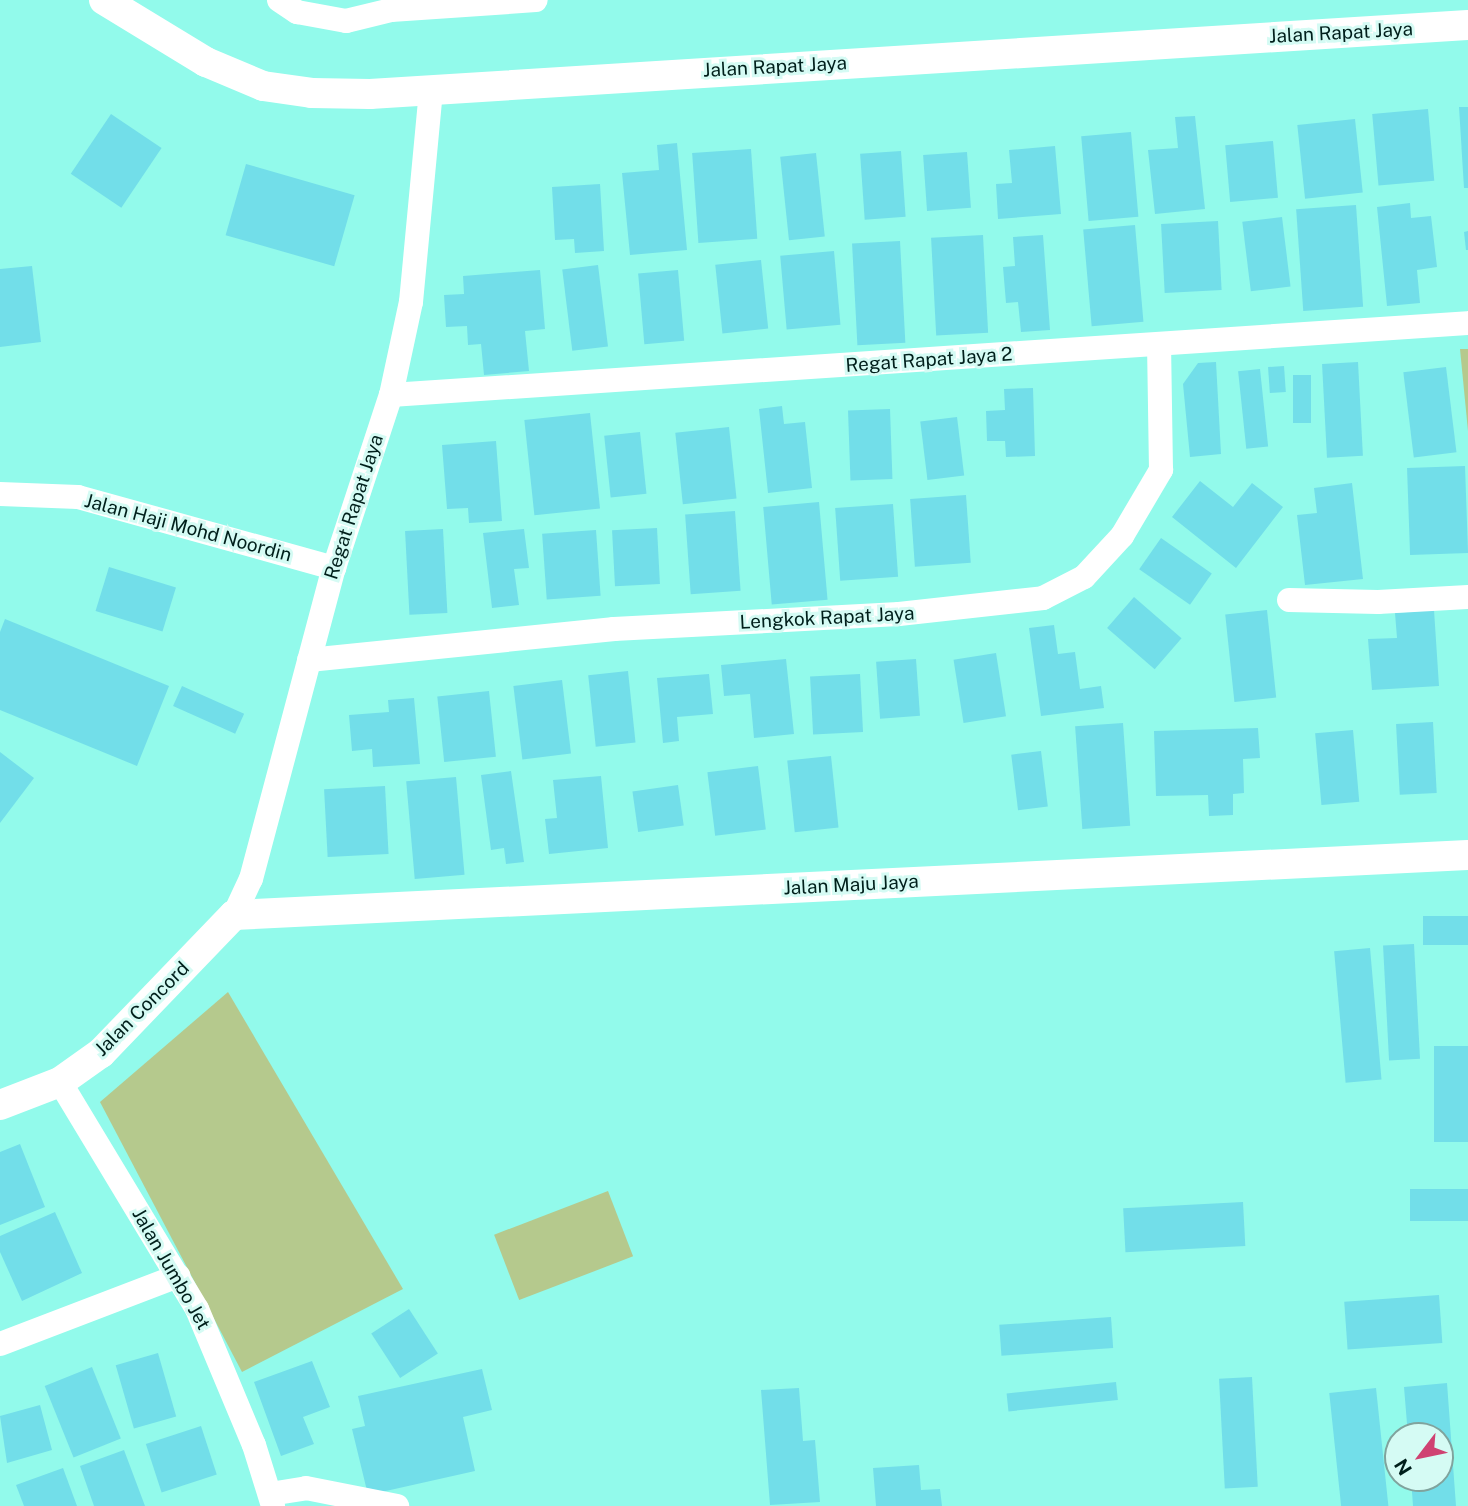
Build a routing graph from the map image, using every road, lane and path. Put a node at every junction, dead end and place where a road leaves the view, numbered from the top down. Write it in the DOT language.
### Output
graph roads {
  1 [pos="104,0"];
  2 [pos="279,0"];
  3 [pos="536,0"];
  4 [pos="394,5"];
  5 [pos="1468,25"];
  6 [pos="431,90"];
  7 [pos="1468,323"];
  8 [pos="1159,345"];
  9 [pos="391,394"];
  10 [pos="0,494"];
  11 [pos="334,568"];
  12 [pos="1468,597"];
  13 [pos="1289,600"];
  14 [pos="309,660"];
  15 [pos="1468,855"];
  16 [pos="234,915"];
  17 [pos="60,1082"];
  18 [pos="0,1105"];
  19 [pos="177,1276"];
  20 [pos="0,1344"];
  21 [pos="271,1500"];
  22 [pos="397,1506"];
  1 -- 6 [label="street, Jalan Rapat Jaya"];
  2 -- 4 [label="street"];
  3 -- 4 [label="street"];
  5 -- 6 [label="street, Jalan Rapat Jaya"];
  6 -- 9 [label="street, Regat Rapat Jaya"];
  7 -- 8 [label="street, Regat Rapat Jaya 2"];
  8 -- 9 [label="street, Regat Rapat Jaya 2"];
  8 -- 14 [label="street, Lengkok Rapat Jaya"];
  9 -- 11 [label="street, Regat Rapat Jaya"];
  10 -- 11 [label="street, Jalan Haji Mohd Noordin"];
  11 -- 14 [label="street, Regat Rapat Jaya"];
  12 -- 13 [label="street"];
  14 -- 16 [label="street, Regat Rapat Jaya"];
  15 -- 16 [label="street, Jalan Maju Jaya"];
  16 -- 17 [label="street, Jalan Concord"];
  17 -- 18 [label="street, Jalan Concord"];
  17 -- 19 [label="street, Jalan Jumbo Jet"];
  19 -- 20 [label="street"];
  19 -- 21 [label="street, Jalan Jumbo Jet"];
  21 -- 22 [label="street"];
}
